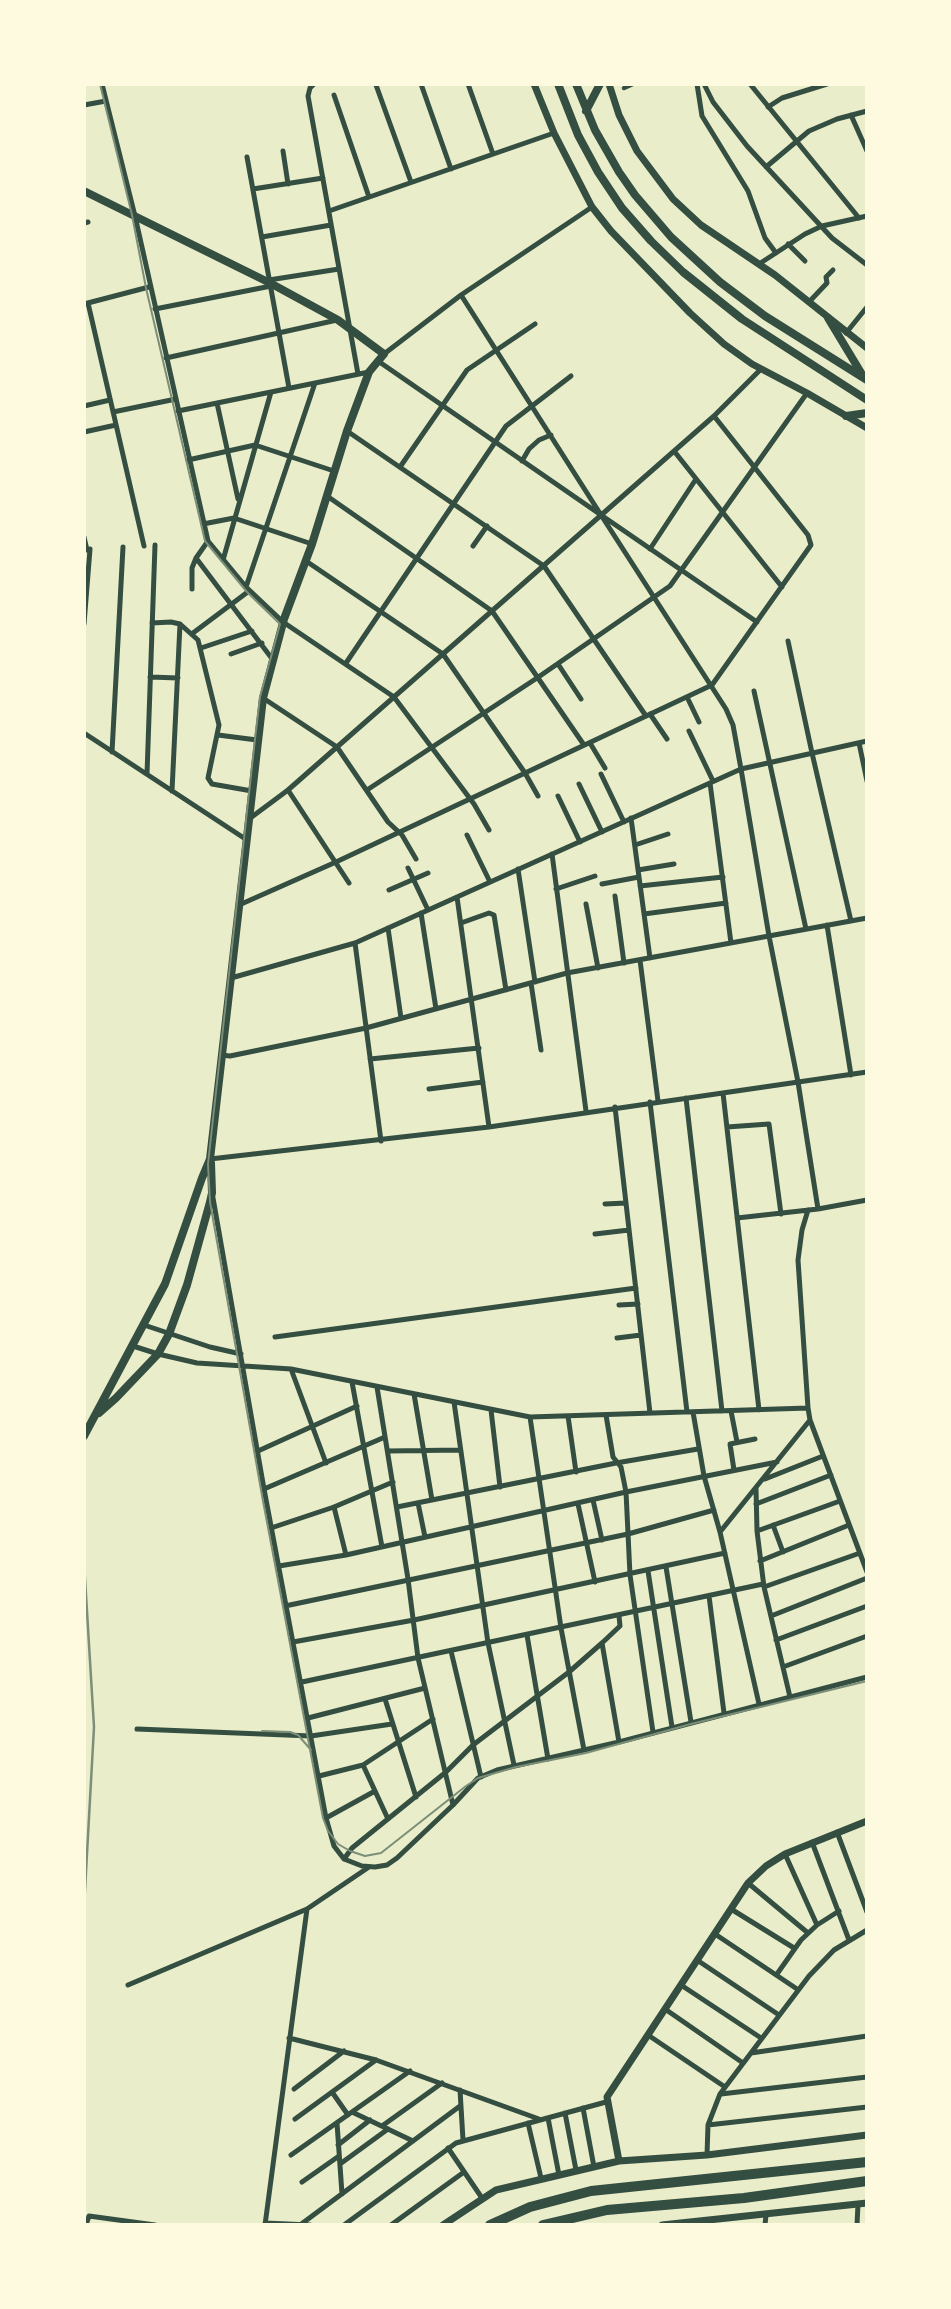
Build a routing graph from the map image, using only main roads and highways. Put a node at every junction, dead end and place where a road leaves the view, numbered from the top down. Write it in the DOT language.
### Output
graph roads {
  1 [pos="558,84"];
  2 [pos="576,84"];
  3 [pos="600,84"];
  4 [pos="586,111"];
  5 [pos="84,191"];
  6 [pos="828,318"];
  7 [pos="866,379"];
  8 [pos="867,400"];
  9 [pos="867,413"];
  10 [pos="846,416"];
  11 [pos="210,1159"];
  12 [pos="96,1415"];
  13 [pos="84,1436"];
  14 [pos="867,2162"];
  15 [pos="867,2181"];
  16 [pos="490,2225"];
  17 [pos="543,2225"];
  1 -- 8 [label="main road"];
  2 -- 4 [label="main road"];
  3 -- 4 [label="main road"];
  4 -- 7 [label="main road"];
  5 -- 11 [label="main road"];
  6 -- 7 [label="main road"];
  9 -- 10 [label="main road"];
  11 -- 12 [label="main road"];
  11 -- 12 [label="main road"];
  12 -- 13 [label="main road"];
  14 -- 16 [label="highway"];
  15 -- 17 [label="highway"];
}
